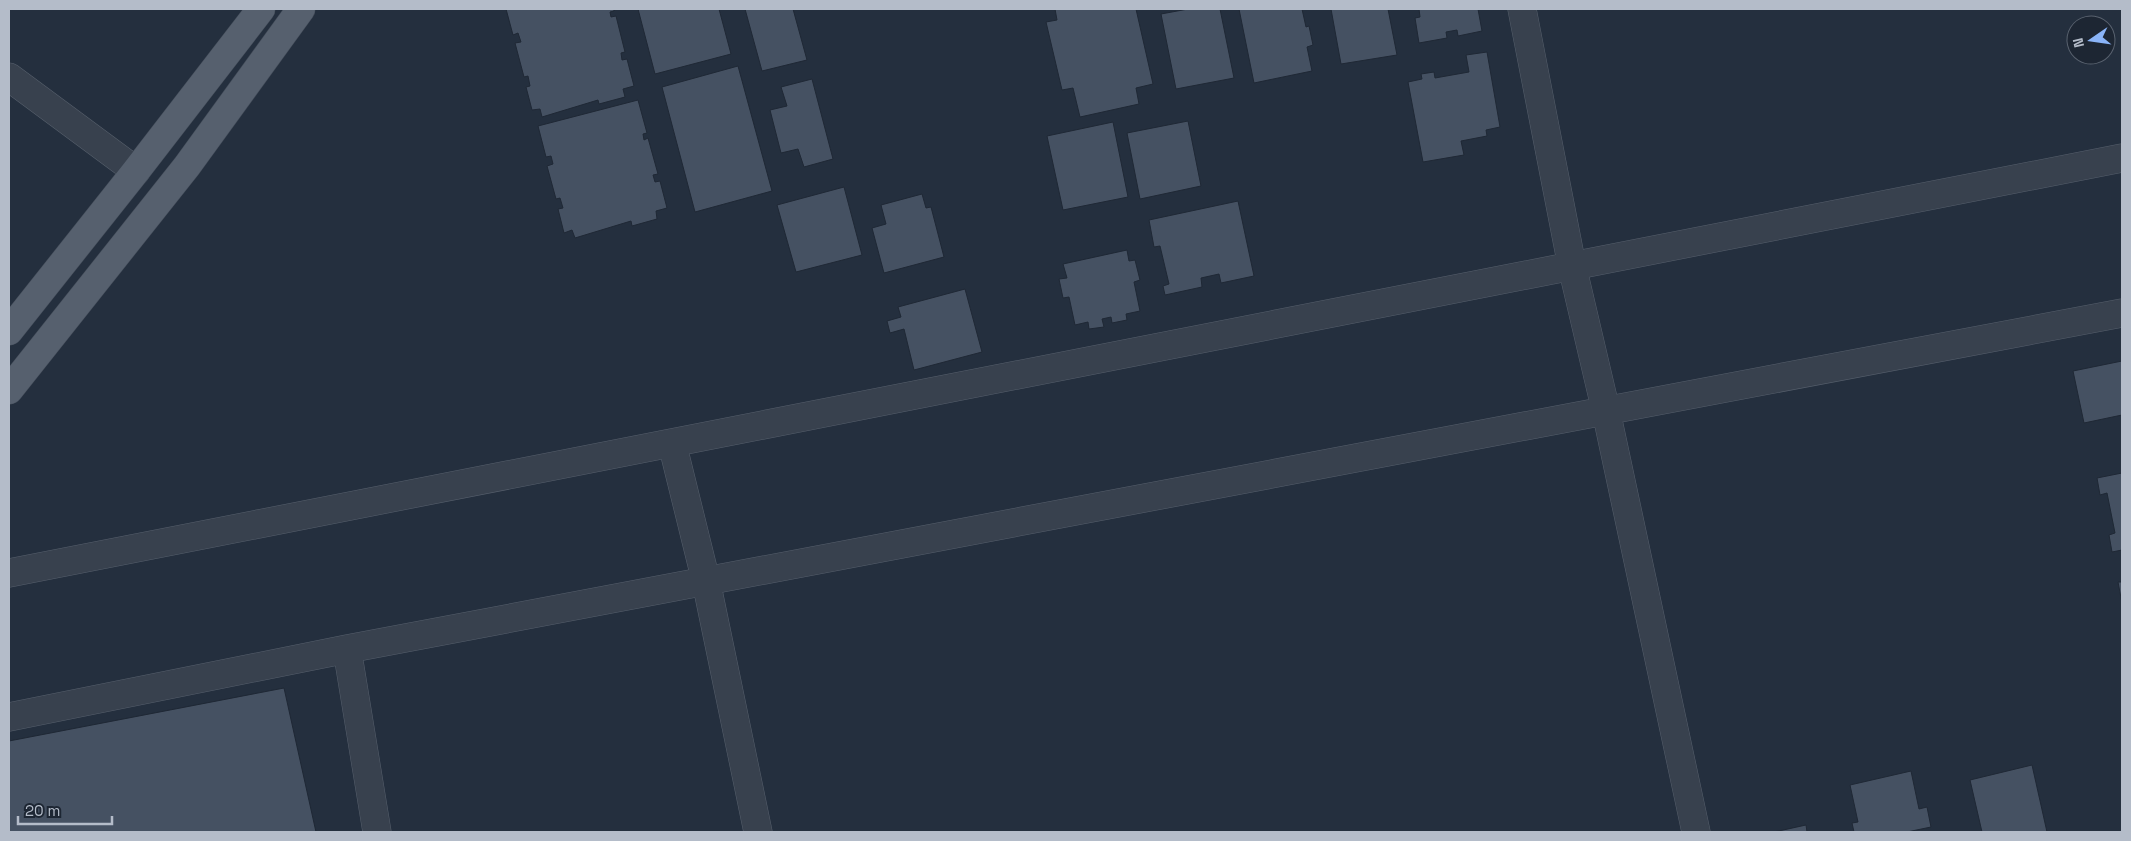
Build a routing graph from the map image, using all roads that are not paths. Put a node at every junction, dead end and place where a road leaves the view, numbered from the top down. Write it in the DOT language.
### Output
graph roads {
  1 [pos="261,9"];
  2 [pos="301,9"];
  3 [pos="1522,9"];
  4 [pos="9,78"];
  5 [pos="2122,158"];
  6 [pos="136,171"];
  7 [pos="1572,266"];
  8 [pos="2122,313"];
  9 [pos="9,331"];
  10 [pos="9,390"];
  11 [pos="1606,410"];
  12 [pos="672,443"];
  13 [pos="9,573"];
  14 [pos="706,581"];
  15 [pos="346,649"];
  16 [pos="9,717"];
  17 [pos="377,832"];
  18 [pos="758,832"];
  19 [pos="1696,832"];
  1 -- 6 [label="main road"];
  2 -- 10 [label="main road"];
  3 -- 7 [label="street"];
  4 -- 6 [label="street"];
  5 -- 7 [label="street"];
  6 -- 9 [label="main road"];
  7 -- 11 [label="street"];
  7 -- 12 [label="street"];
  8 -- 11 [label="street"];
  11 -- 14 [label="street"];
  11 -- 19 [label="street"];
  12 -- 13 [label="street"];
  12 -- 14 [label="street"];
  14 -- 15 [label="street"];
  14 -- 18 [label="street"];
  15 -- 16 [label="street"];
  15 -- 17 [label="street"];
}
